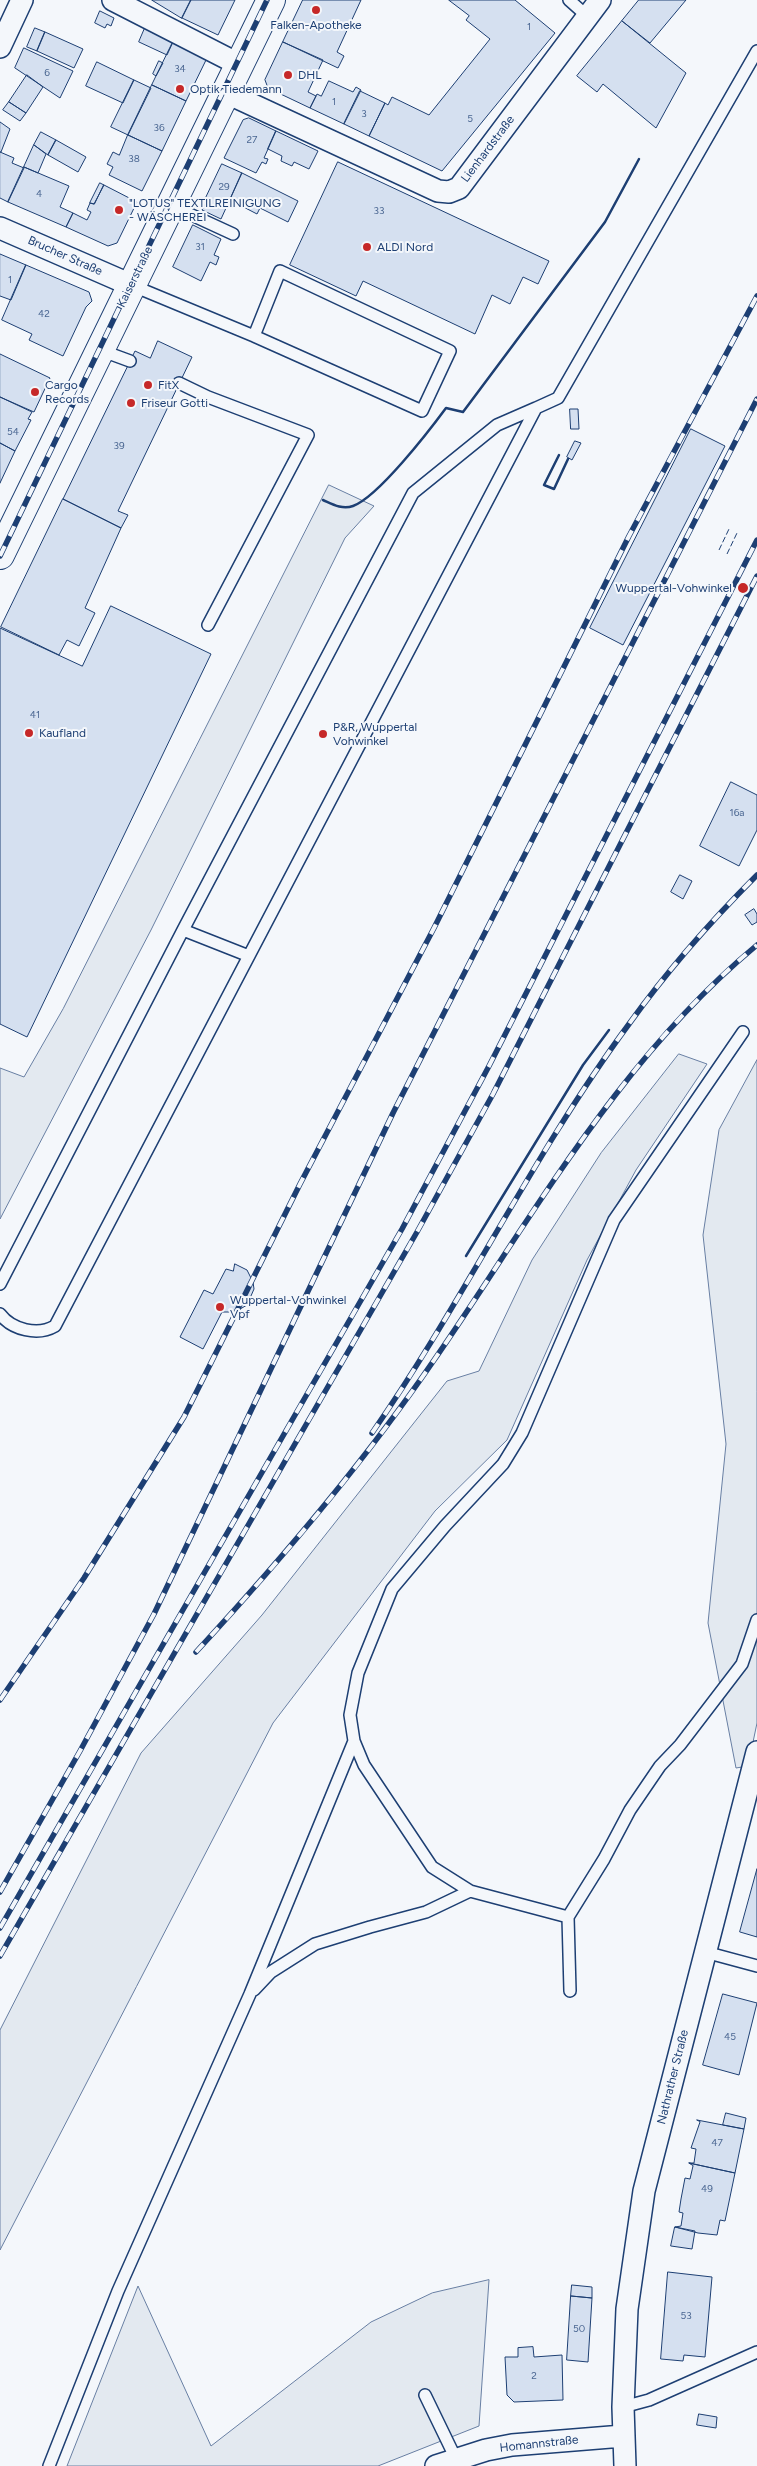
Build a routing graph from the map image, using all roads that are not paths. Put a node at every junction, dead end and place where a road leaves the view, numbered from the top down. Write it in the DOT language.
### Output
graph roads {
  1 [pos="22,0"];
  2 [pos="113,0"];
  3 [pos="271,0"];
  4 [pos="568,0"];
  5 [pos="593,8"];
  6 [pos="0,47"];
  7 [pos="757,51"];
  8 [pos="240,65"];
  9 [pos="226,92"];
  10 [pos="170,205"];
  11 [pos="0,228"];
  12 [pos="233,234"];
  13 [pos="131,284"];
  14 [pos="254,336"];
  15 [pos="100,350"];
  16 [pos="130,360"];
  17 [pos="179,383"];
  18 [pos="536,408"];
  19 [pos="0,555"];
  20 [pos="208,625"];
  21 [pos="183,930"];
  22 [pos="249,956"];
  23 [pos="743,1032"];
  24 [pos="0,1284"];
  25 [pos="0,1314"];
  26 [pos="757,1620"];
  27 [pos="354,1741"];
  28 [pos="757,1752"];
  29 [pos="470,1891"];
  30 [pos="568,1917"];
  31 [pos="705,1952"];
  32 [pos="757,1966"];
  33 [pos="570,1991"];
  34 [pos="250,1994"];
  35 [pos="757,2352"];
  36 [pos="424,2395"];
  37 [pos="623,2407"];
  38 [pos="623,2436"];
  39 [pos="449,2464"];
  40 [pos="628,2465"];
  41 [pos="49,2466"];
  1 -- 6 [label="street"];
  2 -- 8 [label="street"];
  3 -- 8 [label="main road, Kaiserstraße"];
  4 -- 5 [label="lane"];
  5 -- 9 [label="street, Lienhardstraße"];
  7 -- 18 [label="lane"];
  8 -- 9 [label="main road, Kaiserstraße"];
  9 -- 10 [label="main road, Kaiserstraße"];
  10 -- 12 [label="lane"];
  10 -- 13 [label="main road, Kaiserstraße"];
  11 -- 13 [label="street, Brucher Straße"];
  13 -- 14 [label="lane"];
  13 -- 15 [label="main road, Kaiserstraße"];
  14 -- 14 [label="lane"];
  15 -- 16 [label="lane"];
  15 -- 19 [label="main road, Kaiserstraße"];
  17 -- 20 [label="lane"];
  18 -- 21 [label="lane"];
  18 -- 22 [label="lane"];
  21 -- 22 [label="lane"];
  21 -- 24 [label="lane"];
  22 -- 25 [label="lane"];
  23 -- 27 [label="lane"];
  26 -- 30 [label="lane"];
  27 -- 29 [label="lane"];
  27 -- 34 [label="lane"];
  28 -- 31 [label="street, Nathrather Straße"];
  29 -- 30 [label="lane"];
  29 -- 34 [label="lane"];
  30 -- 33 [label="lane"];
  31 -- 32 [label="lane"];
  31 -- 37 [label="street, Nathrather Straße"];
  34 -- 41 [label="lane"];
  35 -- 37 [label="lane"];
  36 -- 39 [label="lane"];
  37 -- 38 [label="street, Nathrather Straße"];
  38 -- 39 [label="street, Homannstraße"];
  38 -- 40 [label="street, Nathrather Straße"];
}
